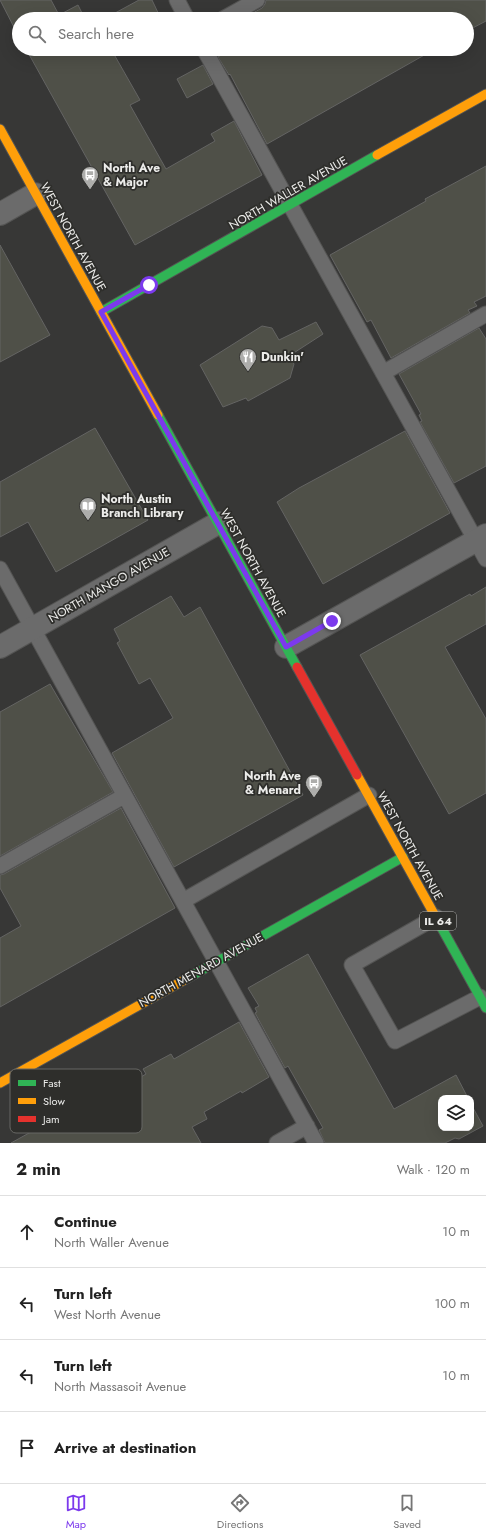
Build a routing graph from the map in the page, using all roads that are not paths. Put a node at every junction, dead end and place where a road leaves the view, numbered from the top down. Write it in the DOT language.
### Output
graph roads {
  1 [pos="177,0"];
  2 [pos="257,0"];
  3 [pos="183,12"];
  4 [pos="236,12"];
  5 [pos="208,56"];
  6 [pos="486,94"];
  7 [pos="0,129"];
  8 [pos="36,194"];
  9 [pos="290,205"];
  10 [pos="0,214"];
  11 [pos="101,312"];
  12 [pos="486,314"];
  13 [pos="383,372"];
  14 [pos="218,523"];
  15 [pos="483,545"];
  16 [pos="0,569"];
  17 [pos="33,628"];
  18 [pos="0,647"];
  19 [pos="286,647"];
  20 [pos="369,795"];
  21 [pos="124,796"];
  22 [pos="403,857"];
  23 [pos="0,866"];
  24 [pos="183,901"];
  25 [pos="436,917"];
  26 [pos="216,961"];
  27 [pos="482,992"];
  28 [pos="25,1069"];
  29 [pos="10,1077"];
  30 [pos="0,1083"];
  31 [pos="307,1126"];
  32 [pos="277,1143"];
  33 [pos="316,1143"];
  1 -- 3 [label="lane"];
  2 -- 4 [label="lane"];
  5 -- 9 [label="lane"];
  6 -- 9 [label="main road, NORTH WALLER AVENUE"];
  7 -- 8 [label="main road, WEST NORTH AVENUE / IL 64"];
  8 -- 10 [label="street"];
  8 -- 11 [label="main road, WEST NORTH AVENUE / IL 64"];
  9 -- 11 [label="main road, NORTH WALLER AVENUE"];
  9 -- 13 [label="lane"];
  11 -- 14 [label="main road, WEST NORTH AVENUE / IL 64"];
  12 -- 13 [label="lane"];
  13 -- 15 [label="lane"];
  14 -- 17 [label="street, NORTH MANGO AVENUE"];
  14 -- 19 [label="main road, WEST NORTH AVENUE / IL 64"];
  15 -- 19 [label="street"];
  16 -- 17 [label="lane"];
  17 -- 18 [label="street, NORTH MANGO AVENUE"];
  17 -- 21 [label="lane"];
  19 -- 20 [label="main road, WEST NORTH AVENUE / IL 64"];
  20 -- 22 [label="main road, WEST NORTH AVENUE / IL 64"];
  20 -- 24 [label="lane"];
  21 -- 23 [label="lane"];
  21 -- 24 [label="lane"];
  22 -- 25 [label="main road, WEST NORTH AVENUE / IL 64"];
  22 -- 26 [label="main road, NORTH MENARD AVENUE"];
  24 -- 26 [label="lane"];
  25 -- 27 [label="main road, WEST NORTH AVENUE / IL 64"];
  25 -- 27 [label="lane"];
  26 -- 28 [label="main road, NORTH MENARD AVENUE"];
  26 -- 31 [label="lane"];
  29 -- 30 [label="main road, NORTH MENARD AVENUE"];
  31 -- 32 [label="lane"];
  31 -- 33 [label="lane"];
}
